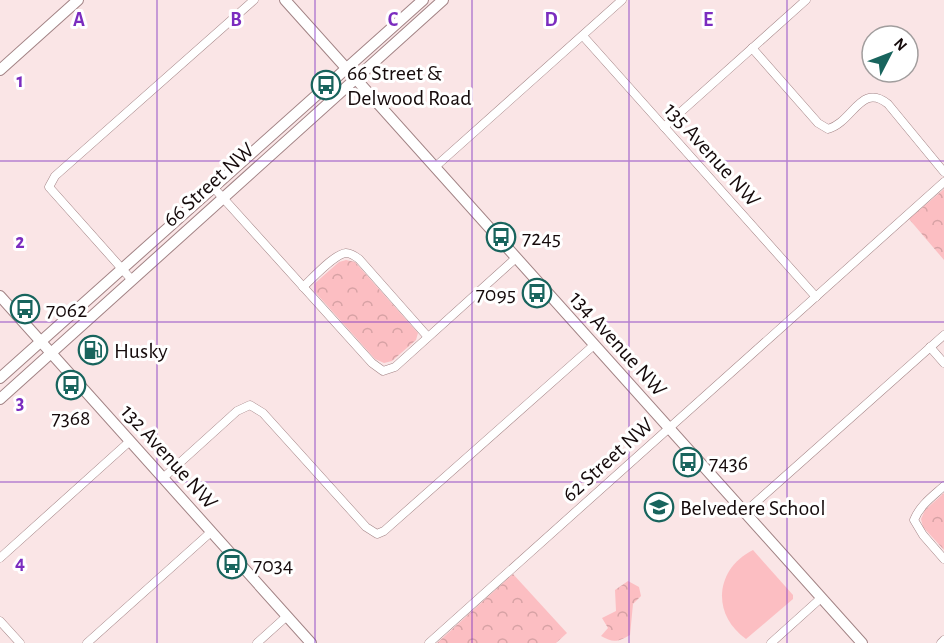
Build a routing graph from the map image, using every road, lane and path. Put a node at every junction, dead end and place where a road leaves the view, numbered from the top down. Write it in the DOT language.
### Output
graph roads {
  1 [pos="78,0"];
  2 [pos="254,0"];
  3 [pos="285,0"];
  4 [pos="423,0"];
  5 [pos="443,0"];
  6 [pos="622,0"];
  7 [pos="806,0"];
  8 [pos="583,36"];
  9 [pos="752,48"];
  10 [pos="346,69"];
  11 [pos="0,70"];
  12 [pos="355,79"];
  13 [pos="664,127"];
  14 [pos="435,167"];
  15 [pos="944,172"];
  16 [pos="944,182"];
  17 [pos="214,188"];
  18 [pos="222,198"];
  19 [pos="516,258"];
  20 [pos="122,269"];
  21 [pos="131,279"];
  22 [pos="303,287"];
  23 [pos="0,296"];
  24 [pos="816,297"];
  25 [pos="944,335"];
  26 [pos="428,337"];
  27 [pos="41,342"];
  28 [pos="594,345"];
  29 [pos="930,347"];
  30 [pos="51,353"];
  31 [pos="944,363"];
  32 [pos="0,378"];
  33 [pos="0,399"];
  34 [pos="669,428"];
  35 [pos="130,441"];
  36 [pos="163,478"];
  37 [pos="944,486"];
  38 [pos="745,512"];
  39 [pos="211,532"];
  40 [pos="0,558"];
  41 [pos="944,559"];
  42 [pos="821,597"];
  43 [pos="287,616"];
  44 [pos="0,621"];
  45 [pos="944,640"];
  46 [pos="20,643"];
  47 [pos="87,643"];
  48 [pos="257,643"];
  49 [pos="311,643"];
  50 [pos="429,643"];
  51 [pos="771,643"];
  52 [pos="862,643"];
  53 [pos="941,643"];
  1 -- 11 [label="street"];
  2 -- 20 [label="street"];
  3 -- 10 [label="street, 134 Avenue NW"];
  4 -- 10 [label="street, 66 Street NW"];
  5 -- 12 [label="street, 66 Street NW"];
  6 -- 8 [label="street"];
  7 -- 9 [label="street"];
  8 -- 13 [label="street, 135 Avenue NW"];
  8 -- 14 [label="street"];
  9 -- 13 [label="street"];
  9 -- 15 [label="street"];
  10 -- 12 [label="street, 134 Avenue NW"];
  10 -- 17 [label="street, 66 Street NW"];
  12 -- 14 [label="street, 134 Avenue NW"];
  12 -- 18 [label="street, 66 Street NW"];
  13 -- 24 [label="street, 135 Avenue NW"];
  14 -- 19 [label="street, 134 Avenue NW"];
  16 -- 24 [label="street, 62 Street NW"];
  17 -- 18 [label="street"];
  17 -- 20 [label="street, 66 Street NW"];
  18 -- 21 [label="street, 66 Street NW"];
  18 -- 22 [label="street"];
  19 -- 26 [label="street"];
  19 -- 28 [label="street, 134 Avenue NW"];
  20 -- 21 [label="street"];
  20 -- 27 [label="street, 66 Street NW"];
  21 -- 30 [label="street, 66 Street NW"];
  22 -- 26 [label="street"];
  22 -- 26 [label="street"];
  23 -- 27 [label="street, 132 Avenue NW"];
  24 -- 34 [label="street, 62 Street NW"];
  25 -- 29 [label="street"];
  27 -- 30 [label="street, 132 Avenue NW"];
  27 -- 32 [label="street, 66 Street NW"];
  28 -- 34 [label="street, 134 Avenue NW"];
  28 -- 36 [label="street"];
  29 -- 31 [label="street"];
  29 -- 38 [label="street"];
  30 -- 33 [label="street, 66 Street NW"];
  30 -- 35 [label="street, 132 Avenue NW"];
  34 -- 38 [label="street, 134 Avenue NW"];
  34 -- 50 [label="street, 62 Street NW"];
  35 -- 36 [label="street, 132 Avenue NW"];
  35 -- 40 [label="street"];
  36 -- 39 [label="street, 132 Avenue NW"];
  37 -- 41 [label="street"];
  38 -- 42 [label="street, 134 Avenue NW"];
  39 -- 43 [label="street, 132 Avenue NW"];
  39 -- 47 [label="street"];
  42 -- 51 [label="street"];
  42 -- 52 [label="street, 134 Avenue NW"];
  43 -- 48 [label="street"];
  43 -- 49 [label="street, 132 Avenue NW"];
  44 -- 46 [label="street"];
  45 -- 53 [label="street"];
}
